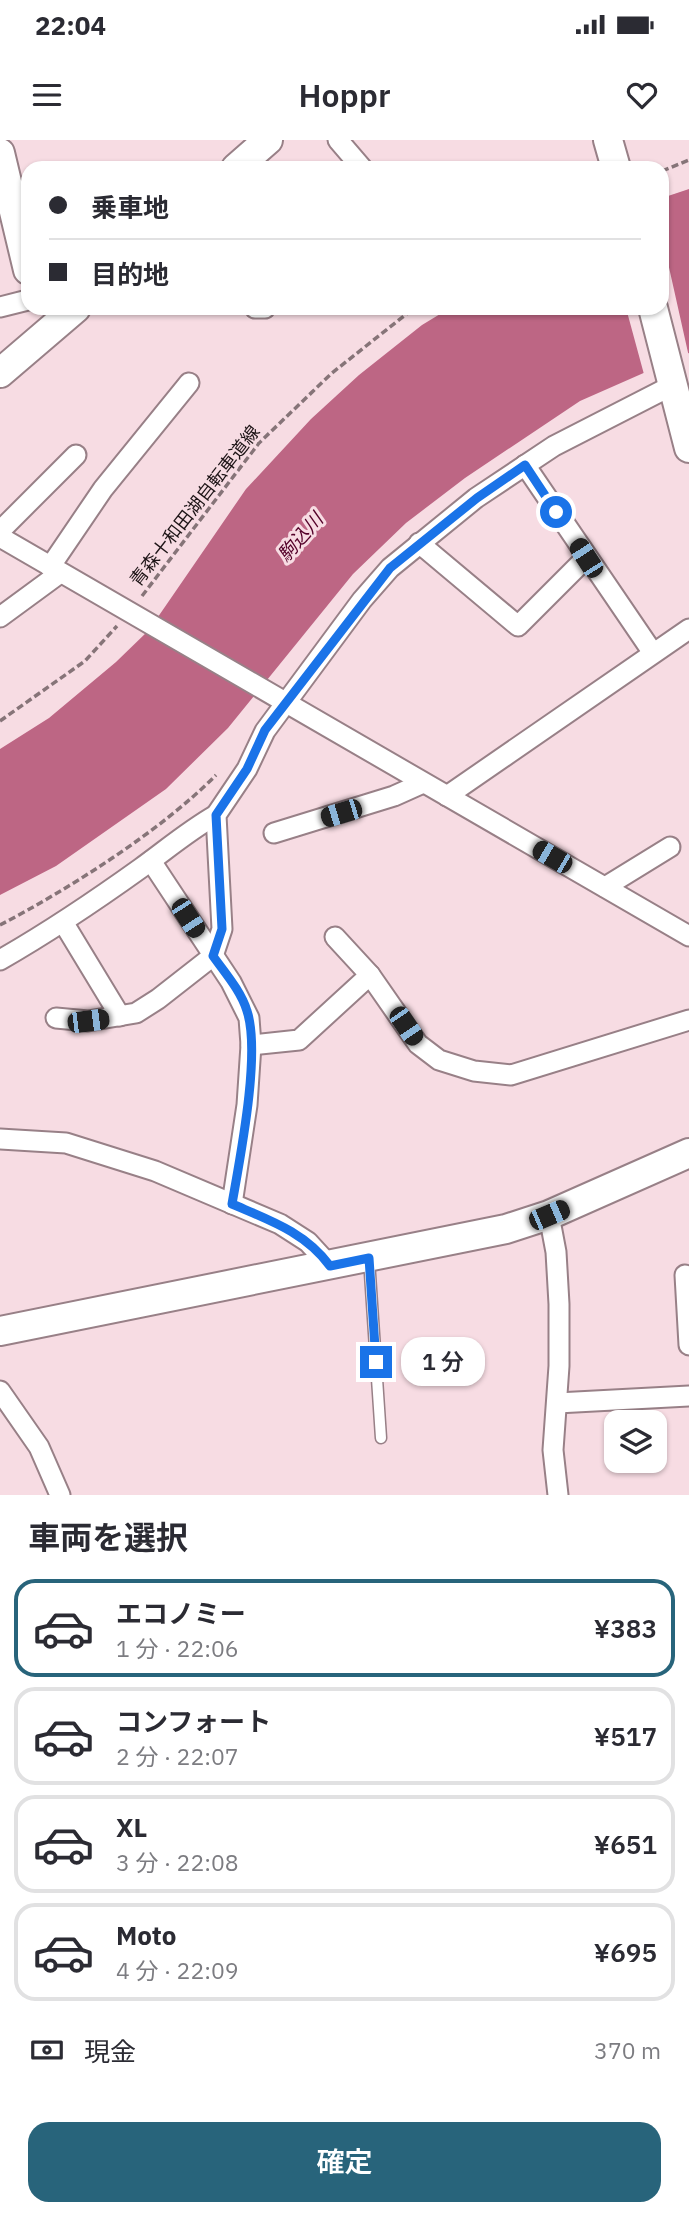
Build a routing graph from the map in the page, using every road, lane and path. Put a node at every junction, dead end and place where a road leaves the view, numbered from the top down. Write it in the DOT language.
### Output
graph roads {
  1 [pos="268,140"];
  2 [pos="338,140"];
  3 [pos="608,140"];
  4 [pos="689,160"];
  5 [pos="1,161"];
  6 [pos="244,161"];
  7 [pos="356,161"];
  8 [pos="614,161"];
  9 [pos="669,168"];
  10 [pos="21,242"];
  11 [pos="21,302"];
  12 [pos="0,307"];
  13 [pos="405,315"];
  14 [pos="655,315"];
  15 [pos="43,320"];
  16 [pos="0,373"];
  17 [pos="672,381"];
  18 [pos="189,383"];
  19 [pos="689,448"];
  20 [pos="76,455"];
  21 [pos="525,465"];
  22 [pos="0,531"];
  23 [pos="0,537"];
  24 [pos="419,543"];
  25 [pos="586,558"];
  26 [pos="55,570"];
  27 [pos="132,614"];
  28 [pos="0,617"];
  29 [pos="689,629"];
  30 [pos="653,653"];
  31 [pos="282,700"];
  32 [pos="0,722"];
  33 [pos="220,772"];
  34 [pos="423,783"];
  35 [pos="447,796"];
  36 [pos="216,815"];
  37 [pos="274,832"];
  38 [pos="670,847"];
  39 [pos="151,861"];
  40 [pos="605,887"];
  41 [pos="63,922"];
  42 [pos="0,926"];
  43 [pos="689,936"];
  44 [pos="335,937"];
  45 [pos="213,956"];
  46 [pos="0,960"];
  47 [pos="370,975"];
  48 [pos="120,1016"];
  49 [pos="56,1018"];
  50 [pos="689,1020"];
  51 [pos="251,1045"];
  52 [pos="0,1139"];
  53 [pos="689,1153"];
  54 [pos="232,1204"];
  55 [pos="549,1215"];
  56 [pos="369,1258"];
  57 [pos="330,1266"];
  58 [pos="685,1275"];
  59 [pos="0,1331"];
  60 [pos="689,1332"];
  61 [pos="689,1345"];
  62 [pos="0,1391"];
  63 [pos="689,1396"];
  64 [pos="557,1403"];
  65 [pos="381,1438"];
  66 [pos="60,1495"];
  67 [pos="558,1495"];
  1 -- 6 [label="street"];
  2 -- 7 [label="street"];
  3 -- 8 [label="street"];
  4 -- 9 [label="path"];
  5 -- 10 [label="street"];
  11 -- 12 [label="street"];
  13 -- 27 [label="path, 青森十和田湖自転車道線"];
  14 -- 17 [label="street"];
  15 -- 16 [label="street"];
  17 -- 19 [label="street"];
  17 -- 21 [label="street"];
  18 -- 26 [label="street"];
  20 -- 22 [label="street"];
  21 -- 24 [label="street"];
  21 -- 25 [label="street"];
  23 -- 26 [label="street"];
  24 -- 25 [label="street"];
  24 -- 31 [label="street"];
  25 -- 30 [label="street"];
  26 -- 27 [label="street"];
  26 -- 28 [label="street"];
  27 -- 31 [label="street"];
  27 -- 32 [label="path, 青森十和田湖自転車道線"];
  29 -- 30 [label="street"];
  30 -- 35 [label="street"];
  31 -- 34 [label="street"];
  31 -- 36 [label="street"];
  33 -- 42 [label="path"];
  34 -- 35 [label="street"];
  34 -- 37 [label="street"];
  35 -- 40 [label="street"];
  36 -- 39 [label="street"];
  36 -- 45 [label="street"];
  38 -- 40 [label="street"];
  39 -- 41 [label="street"];
  39 -- 45 [label="street"];
  40 -- 43 [label="street"];
  41 -- 46 [label="street"];
  41 -- 48 [label="street"];
  44 -- 47 [label="street"];
  45 -- 48 [label="street"];
  45 -- 51 [label="street"];
  47 -- 50 [label="street"];
  47 -- 51 [label="street"];
  48 -- 49 [label="street"];
  51 -- 54 [label="street"];
  52 -- 54 [label="street"];
  53 -- 55 [label="street"];
  54 -- 57 [label="street"];
  55 -- 56 [label="street"];
  55 -- 64 [label="street"];
  56 -- 57 [label="street"];
  56 -- 65 [label="lane"];
  57 -- 59 [label="street"];
  58 -- 60 [label="street"];
  60 -- 61 [label="street"];
  62 -- 66 [label="street"];
  63 -- 64 [label="street"];
  64 -- 67 [label="street"];
}
